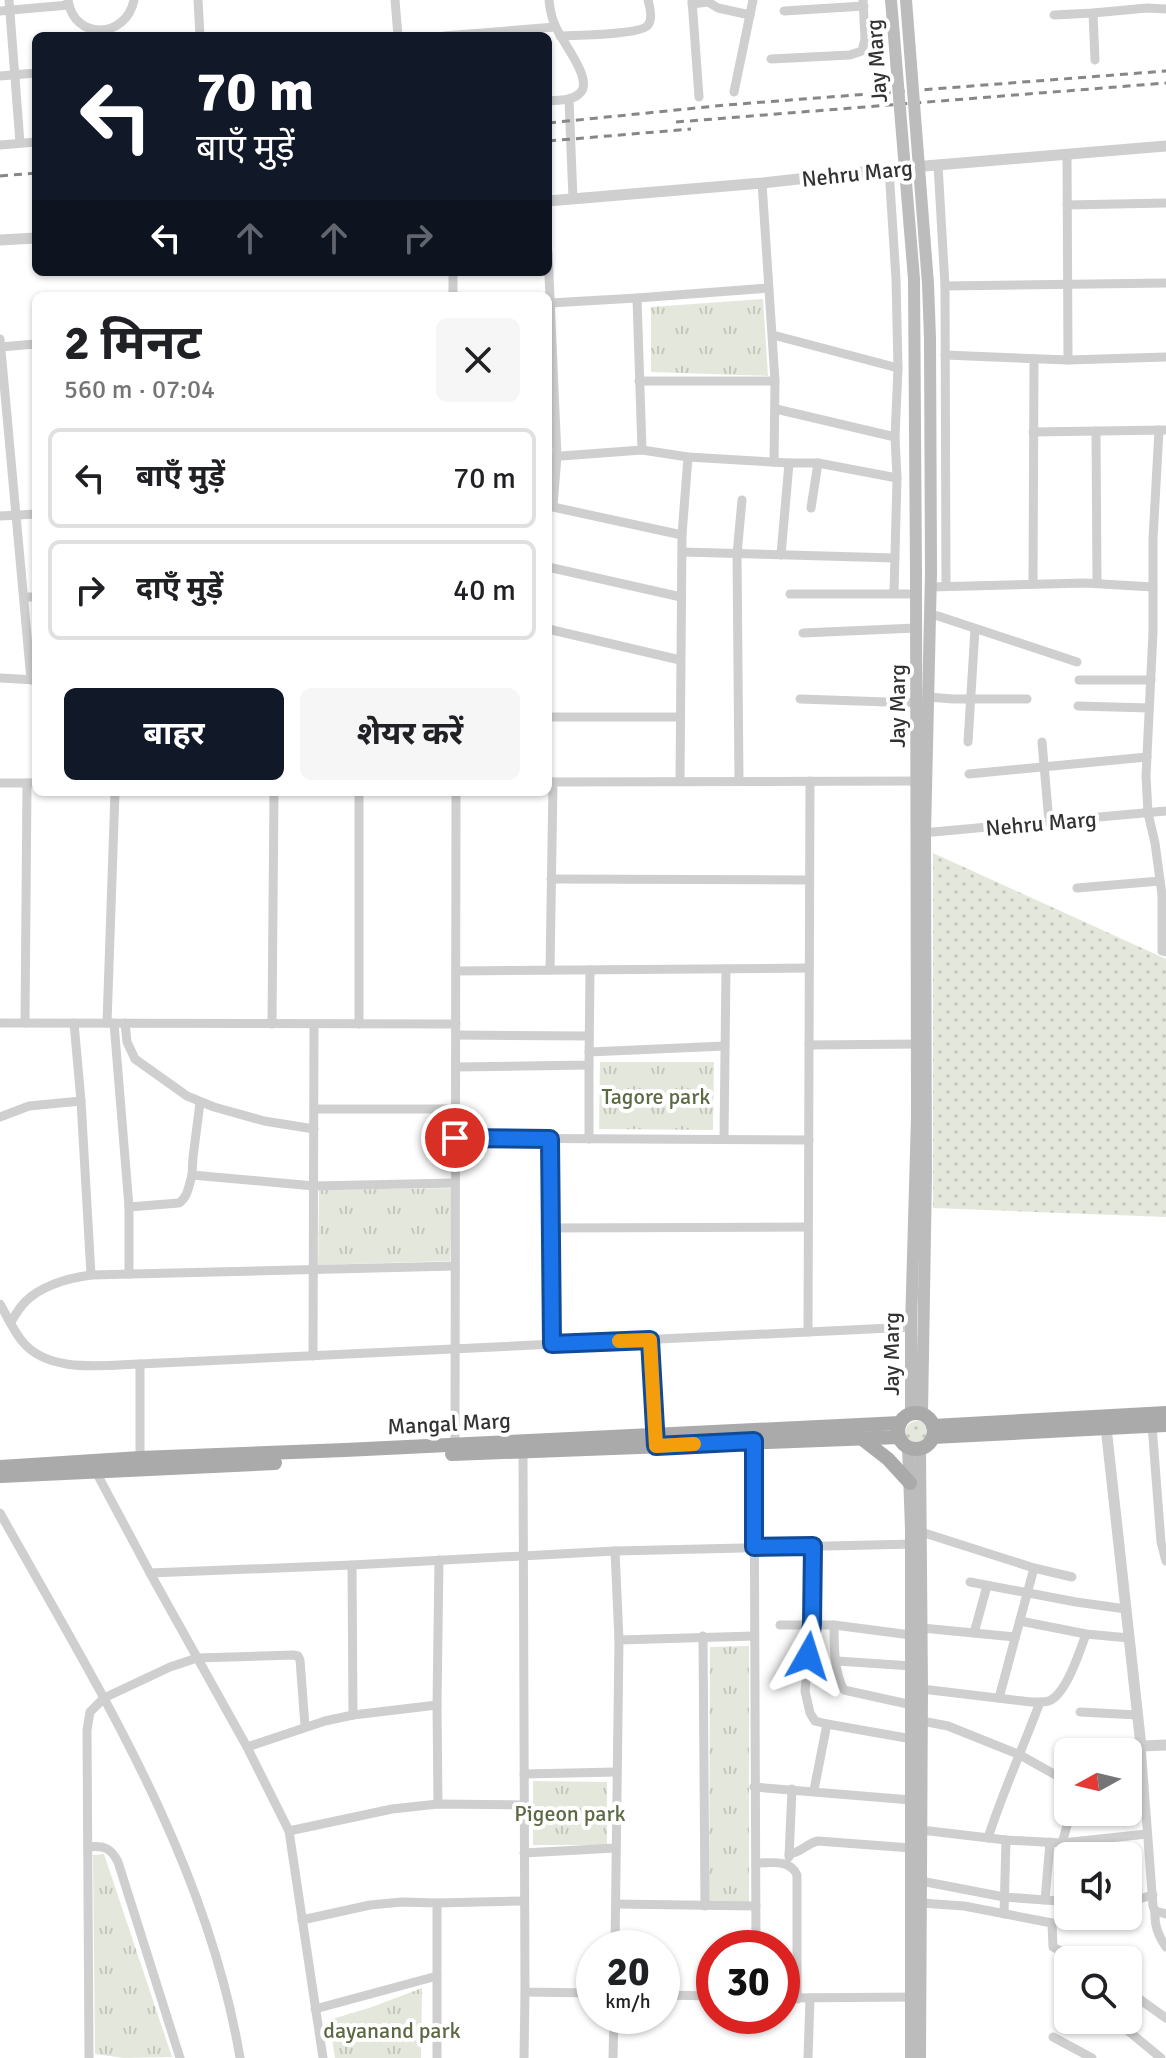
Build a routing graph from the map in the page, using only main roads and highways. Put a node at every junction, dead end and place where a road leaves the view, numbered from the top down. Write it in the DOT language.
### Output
graph roads {
  1 [pos="891,0"];
  2 [pos="906,0"];
  3 [pos="922,700"];
  4 [pos="922,1044"];
  5 [pos="1166,1413"];
  6 [pos="1159,1425"];
  7 [pos="910,1430"];
  8 [pos="933,1431"];
  9 [pos="861,1438"];
  10 [pos="656,1441"];
  11 [pos="455,1449"];
  12 [pos="0,1473"];
  13 [pos="910,1483"];
  14 [pos="916,1537"];
  15 [pos="916,1632"];
  16 [pos="916,1997"];
  17 [pos="911,2058"];
  18 [pos="920,2058"];
  1 -- 3 [label="main road, Jay Marg, bridge"];
  2 -- 3 [label="main road, Jay Marg, bridge"];
  3 -- 4 [label="main road, Jay Marg"];
  4 -- 7 [label="main road, Jay Marg"];
  4 -- 7 [label="main road, Jay Marg"];
  5 -- 8 [label="main road"];
  6 -- 8 [label="main road"];
  7 -- 8 [label="main road"];
  7 -- 8 [label="main road"];
  7 -- 9 [label="main road, Mangal Marg"];
  7 -- 10 [label="main road, Mangal Marg"];
  7 -- 13 [label="main road"];
  7 -- 14 [label="main road"];
  9 -- 10 [label="main road, Mangal Marg"];
  9 -- 13 [label="main road"];
  10 -- 11 [label="main road, Mangal Marg"];
  10 -- 11 [label="main road, Mangal Marg"];
  11 -- 12 [label="main road, Mangal Marg"];
  11 -- 12 [label="main road, Mangal Marg"];
  13 -- 14 [label="main road"];
  14 -- 15 [label="main road"];
  15 -- 16 [label="main road"];
  15 -- 16 [label="main road"];
  16 -- 17 [label="main road"];
  16 -- 18 [label="main road"];
}
